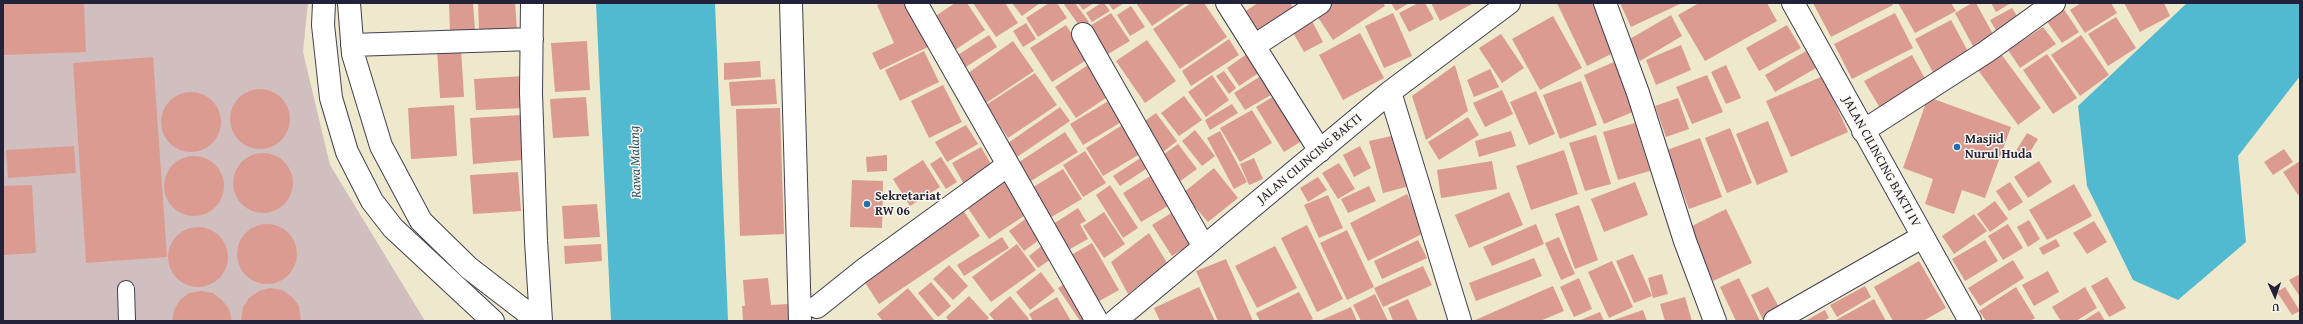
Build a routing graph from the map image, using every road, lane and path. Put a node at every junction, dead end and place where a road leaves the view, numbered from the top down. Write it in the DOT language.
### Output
graph roads {
  1 [pos="324,3"];
  2 [pos="349,3"];
  3 [pos="532,3"];
  4 [pos="791,3"];
  5 [pos="916,3"];
  6 [pos="1227,3"];
  7 [pos="1320,3"];
  8 [pos="1509,3"];
  9 [pos="1605,3"];
  10 [pos="1793,3"];
  11 [pos="2054,3"];
  12 [pos="1083,34"];
  13 [pos="532,39"];
  14 [pos="352,45"];
  15 [pos="1254,46"];
  16 [pos="1390,92"];
  17 [pos="1863,131"];
  18 [pos="1320,151"];
  19 [pos="1008,165"];
  20 [pos="1922,237"];
  21 [pos="1204,247"];
  22 [pos="798,287"];
  23 [pos="126,290"];
  24 [pos="1141,313"];
  25 [pos="821,314"];
  26 [pos="127,321"];
  27 [pos="493,321"];
  28 [pos="540,321"];
  29 [pos="800,321"];
  30 [pos="1097,321"];
  31 [pos="1115,321"];
  32 [pos="1460,321"];
  33 [pos="1715,321"];
  34 [pos="1775,321"];
  35 [pos="1970,321"];
  1 -- 27 [label="street"];
  2 -- 14 [label="street"];
  3 -- 13 [label="street"];
  4 -- 22 [label="street"];
  5 -- 19 [label="street"];
  6 -- 15 [label="street"];
  7 -- 15 [label="street"];
  8 -- 16 [label="street, JALAN CILINCING BAKTI"];
  9 -- 33 [label="street"];
  10 -- 17 [label="street, JALAN CILINCING BAKTI IV"];
  11 -- 17 [label="street"];
  12 -- 21 [label="street"];
  13 -- 14 [label="street"];
  13 -- 28 [label="street"];
  14 -- 28 [label="street"];
  15 -- 18 [label="street"];
  16 -- 18 [label="street, JALAN CILINCING BAKTI"];
  16 -- 32 [label="street"];
  17 -- 20 [label="street, JALAN CILINCING BAKTI IV"];
  18 -- 21 [label="street, JALAN CILINCING BAKTI"];
  19 -- 25 [label="street"];
  19 -- 30 [label="street"];
  20 -- 34 [label="street"];
  20 -- 35 [label="street, JALAN CILINCING BAKTI IV"];
  21 -- 24 [label="street, JALAN CILINCING BAKTI"];
  22 -- 25 [label="street"];
  22 -- 29 [label="street"];
  23 -- 26 [label="lane"];
  24 -- 31 [label="street, JALAN CILINCING BAKTI"];
}
